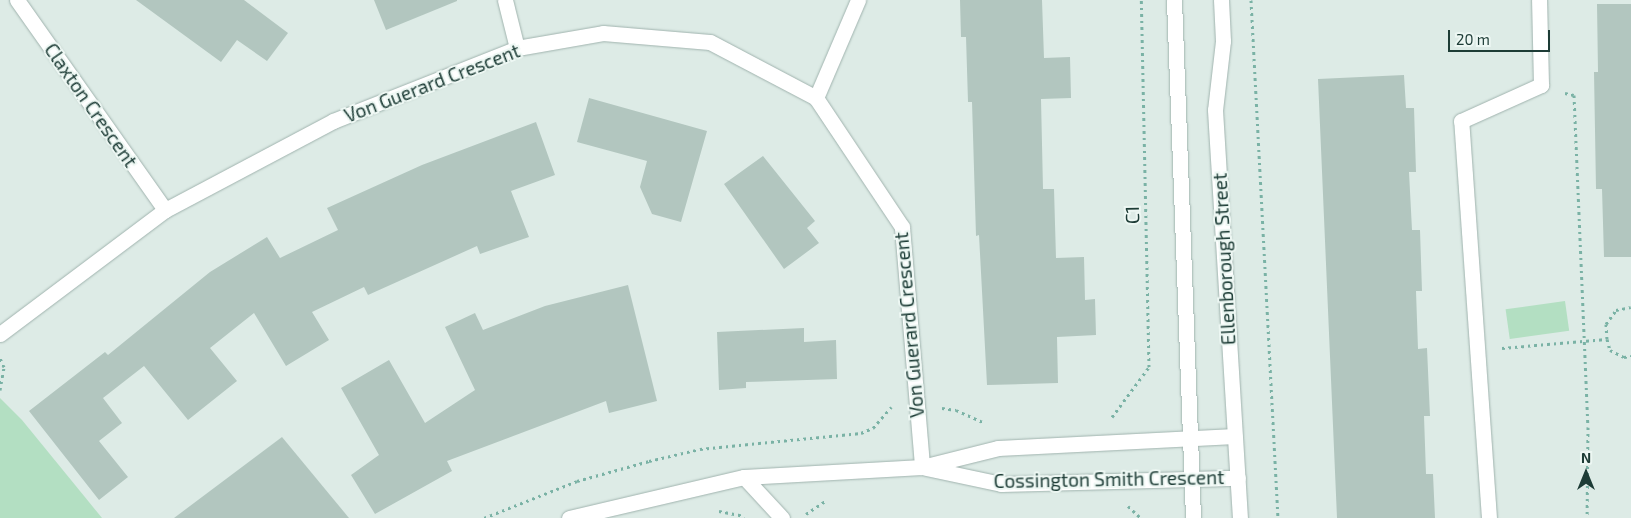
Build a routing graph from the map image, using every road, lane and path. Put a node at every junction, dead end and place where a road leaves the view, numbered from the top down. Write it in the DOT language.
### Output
graph roads {
  1 [pos="17,0"];
  2 [pos="505,0"];
  3 [pos="858,0"];
  4 [pos="1141,0"];
  5 [pos="1174,0"];
  6 [pos="1222,0"];
  7 [pos="1250,0"];
  8 [pos="1539,0"];
  9 [pos="518,48"];
  10 [pos="1541,85"];
  11 [pos="816,98"];
  12 [pos="165,210"];
  13 [pos="1631,307"];
  14 [pos="0,334"];
  15 [pos="1607,339"];
  16 [pos="1583,341"];
  17 [pos="1477,350"];
  18 [pos="8,355"];
  19 [pos="1631,356"];
  20 [pos="1,360"];
  21 [pos="0,390"];
  22 [pos="894,398"];
  23 [pos="892,406"];
  24 [pos="1112,416"];
  25 [pos="1235,436"];
  26 [pos="1187,438"];
  27 [pos="922,467"];
  28 [pos="744,476"];
  29 [pos="1238,478"];
  30 [pos="1190,479"];
  31 [pos="832,498"];
  32 [pos="713,511"];
  33 [pos="781,517"];
  34 [pos="569,518"];
  35 [pos="1193,518"];
  36 [pos="1240,518"];
  37 [pos="1278,518"];
  38 [pos="1489,518"];
  39 [pos="1587,518"];
  1 -- 12 [label="street, Claxton Crescent"];
  2 -- 9 [label="street"];
  3 -- 11 [label="street"];
  4 -- 24 [label="path, C1"];
  5 -- 26 [label="street"];
  6 -- 25 [label="street, Ellenborough Street"];
  7 -- 37 [label="path"];
  8 -- 10 [label="street"];
  9 -- 11 [label="street, Von Guerard Crescent"];
  9 -- 12 [label="street, Von Guerard Crescent"];
  10 -- 16 [label="path"];
  10 -- 17 [label="street"];
  11 -- 27 [label="street, Von Guerard Crescent"];
  12 -- 14 [label="street, Von Guerard Crescent"];
  13 -- 15 [label="path"];
  15 -- 16 [label="path"];
  15 -- 19 [label="path"];
  16 -- 17 [label="path"];
  16 -- 39 [label="path"];
  17 -- 38 [label="street"];
  18 -- 20 [label="path"];
  20 -- 21 [label="path"];
  22 -- 23 [label="path"];
  25 -- 26 [label="street, Cossington Smith Crescent"];
  25 -- 29 [label="street, Ellenborough Street"];
  26 -- 27 [label="street, Cossington Smith Crescent"];
  26 -- 30 [label="street"];
  27 -- 28 [label="street, Cossington Smith Crescent"];
  27 -- 30 [label="street, Cossington Smith Crescent"];
  28 -- 33 [label="street"];
  28 -- 34 [label="street, Cossington Smith Crescent"];
  29 -- 30 [label="street, Cossington Smith Crescent"];
  29 -- 36 [label="street, Ellenborough Street"];
  30 -- 35 [label="street"];
  31 -- 33 [label="path"];
  32 -- 33 [label="path"];
}
